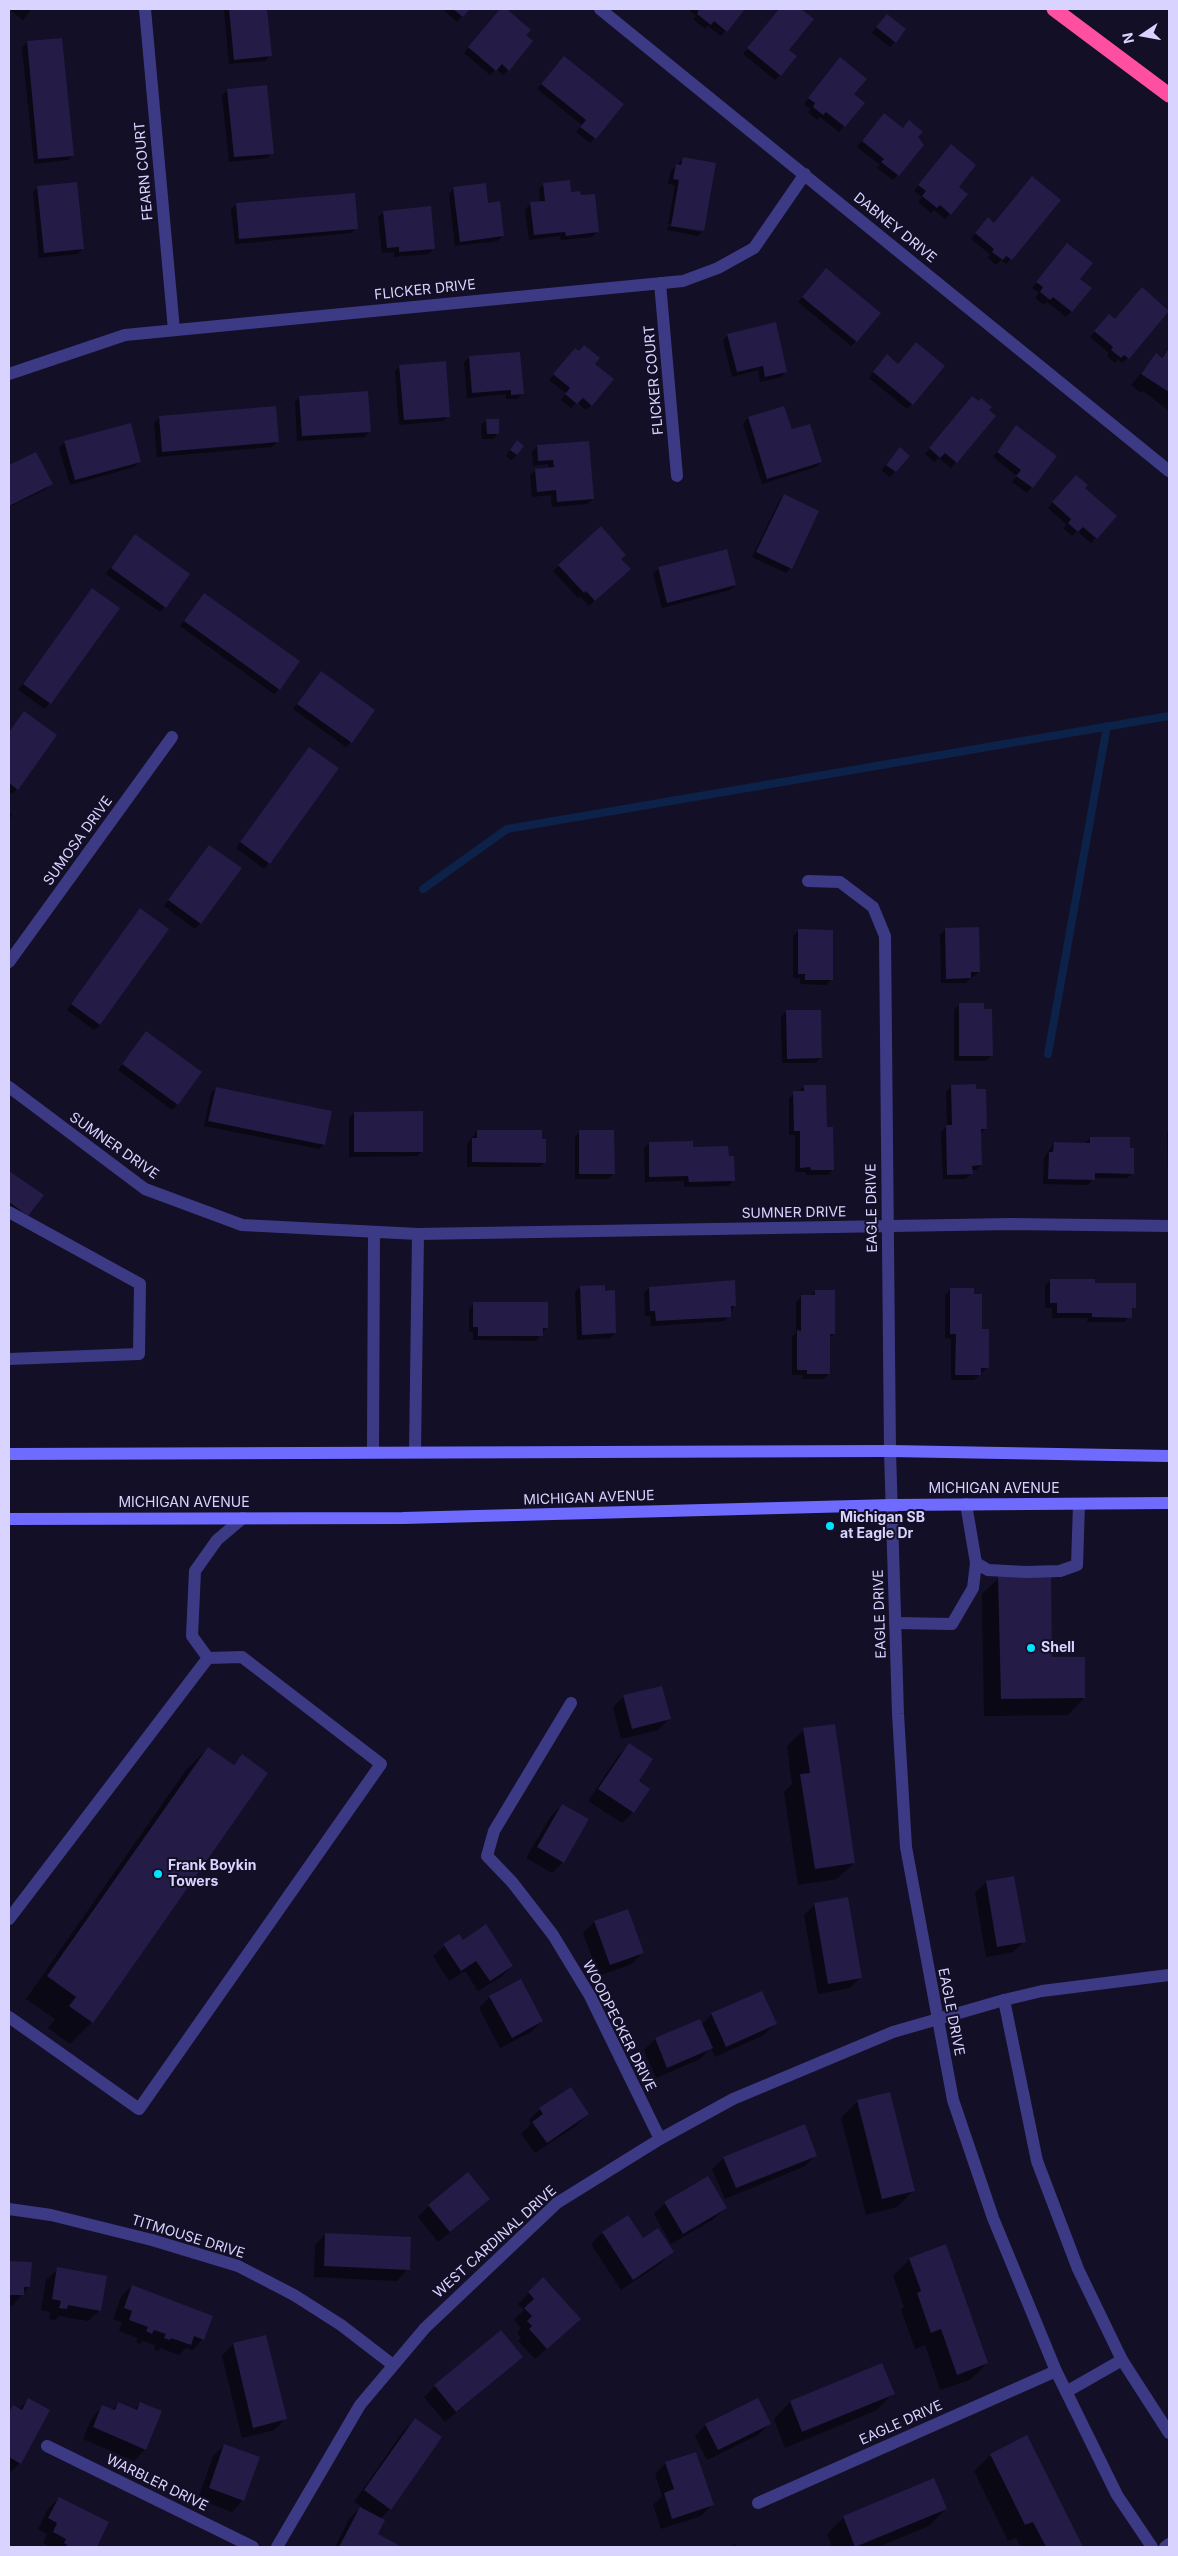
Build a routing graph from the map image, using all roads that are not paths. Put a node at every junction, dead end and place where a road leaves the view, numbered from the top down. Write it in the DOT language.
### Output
graph roads {
  1 [pos="145,9"];
  2 [pos="600,9"];
  3 [pos="1054,9"];
  4 [pos="1169,95"];
  5 [pos="805,174"];
  6 [pos="660,282"];
  7 [pos="174,330"];
  8 [pos="9,374"];
  9 [pos="1169,471"];
  10 [pos="677,476"];
  11 [pos="172,737"];
  12 [pos="808,881"];
  13 [pos="9,962"];
  14 [pos="9,1087"];
  15 [pos="9,1212"];
  16 [pos="888,1226"];
  17 [pos="1169,1226"];
  18 [pos="374,1233"];
  19 [pos="418,1234"];
  20 [pos="9,1359"];
  21 [pos="890,1451"];
  22 [pos="373,1452"];
  23 [pos="415,1452"];
  24 [pos="9,1454"];
  25 [pos="1169,1456"];
  26 [pos="1169,1503"];
  27 [pos="966,1504"];
  28 [pos="1079,1504"];
  29 [pos="892,1505"];
  30 [pos="243,1518"];
  31 [pos="9,1519"];
  32 [pos="976,1562"];
  33 [pos="895,1623"];
  34 [pos="208,1658"];
  35 [pos="571,1703"];
  36 [pos="9,1919"];
  37 [pos="1169,1976"];
  38 [pos="1004,2000"];
  39 [pos="9,2017"];
  40 [pos="937,2019"];
  41 [pos="660,2139"];
  42 [pos="9,2209"];
  43 [pos="1122,2360"];
  44 [pos="393,2365"];
  45 [pos="1056,2371"];
  46 [pos="1066,2392"];
  47 [pos="1169,2434"];
  48 [pos="47,2446"];
  49 [pos="758,2503"];
  50 [pos="1169,2544"];
  51 [pos="253,2547"];
  52 [pos="276,2547"];
  53 [pos="1152,2547"];
  54 [pos="1165,2547"];
  1 -- 7 [label="street, FEARN COURT"];
  2 -- 5 [label="street, DABNEY DRIVE"];
  3 -- 4 [label="highway"];
  5 -- 6 [label="street, FLICKER DRIVE"];
  5 -- 9 [label="street, DABNEY DRIVE"];
  6 -- 7 [label="street, FLICKER DRIVE"];
  6 -- 10 [label="street, FLICKER COURT"];
  7 -- 8 [label="street, FLICKER DRIVE"];
  11 -- 13 [label="street, SUMOSA DRIVE"];
  12 -- 16 [label="street, EAGLE DRIVE"];
  14 -- 18 [label="street, SUMNER DRIVE"];
  15 -- 20 [label="street"];
  16 -- 17 [label="street, SUMNER DRIVE"];
  16 -- 19 [label="street, SUMNER DRIVE"];
  16 -- 21 [label="street, EAGLE DRIVE"];
  18 -- 19 [label="street, SUMNER DRIVE"];
  18 -- 22 [label="street"];
  19 -- 23 [label="street"];
  21 -- 23 [label="main road"];
  21 -- 25 [label="main road"];
  21 -- 29 [label="street, EAGLE DRIVE"];
  22 -- 23 [label="main road"];
  22 -- 24 [label="main road"];
  26 -- 28 [label="main road, MICHIGAN AVENUE"];
  27 -- 28 [label="main road, MICHIGAN AVENUE"];
  27 -- 29 [label="main road, MICHIGAN AVENUE"];
  27 -- 32 [label="street"];
  28 -- 32 [label="street"];
  29 -- 30 [label="main road, MICHIGAN AVENUE"];
  29 -- 33 [label="street, EAGLE DRIVE"];
  30 -- 31 [label="main road, MICHIGAN AVENUE"];
  30 -- 34 [label="street"];
  32 -- 33 [label="street"];
  33 -- 40 [label="street, EAGLE DRIVE"];
  34 -- 36 [label="street"];
  34 -- 39 [label="street"];
  35 -- 41 [label="street, WOODPECKER DRIVE"];
  37 -- 38 [label="street, WEST CARDINAL DRIVE"];
  38 -- 40 [label="street, WEST CARDINAL DRIVE"];
  38 -- 43 [label="street"];
  40 -- 41 [label="street, WEST CARDINAL DRIVE"];
  40 -- 45 [label="street, EAGLE DRIVE"];
  41 -- 44 [label="street, WEST CARDINAL DRIVE"];
  42 -- 44 [label="street, TITMOUSE DRIVE"];
  43 -- 46 [label="street"];
  43 -- 47 [label="street"];
  44 -- 52 [label="street, WEST CARDINAL DRIVE"];
  45 -- 46 [label="street, EAGLE DRIVE"];
  45 -- 49 [label="street, EAGLE DRIVE"];
  46 -- 53 [label="street, EAGLE DRIVE"];
  48 -- 51 [label="street, WARBLER DRIVE"];
  50 -- 54 [label="street"];
}
